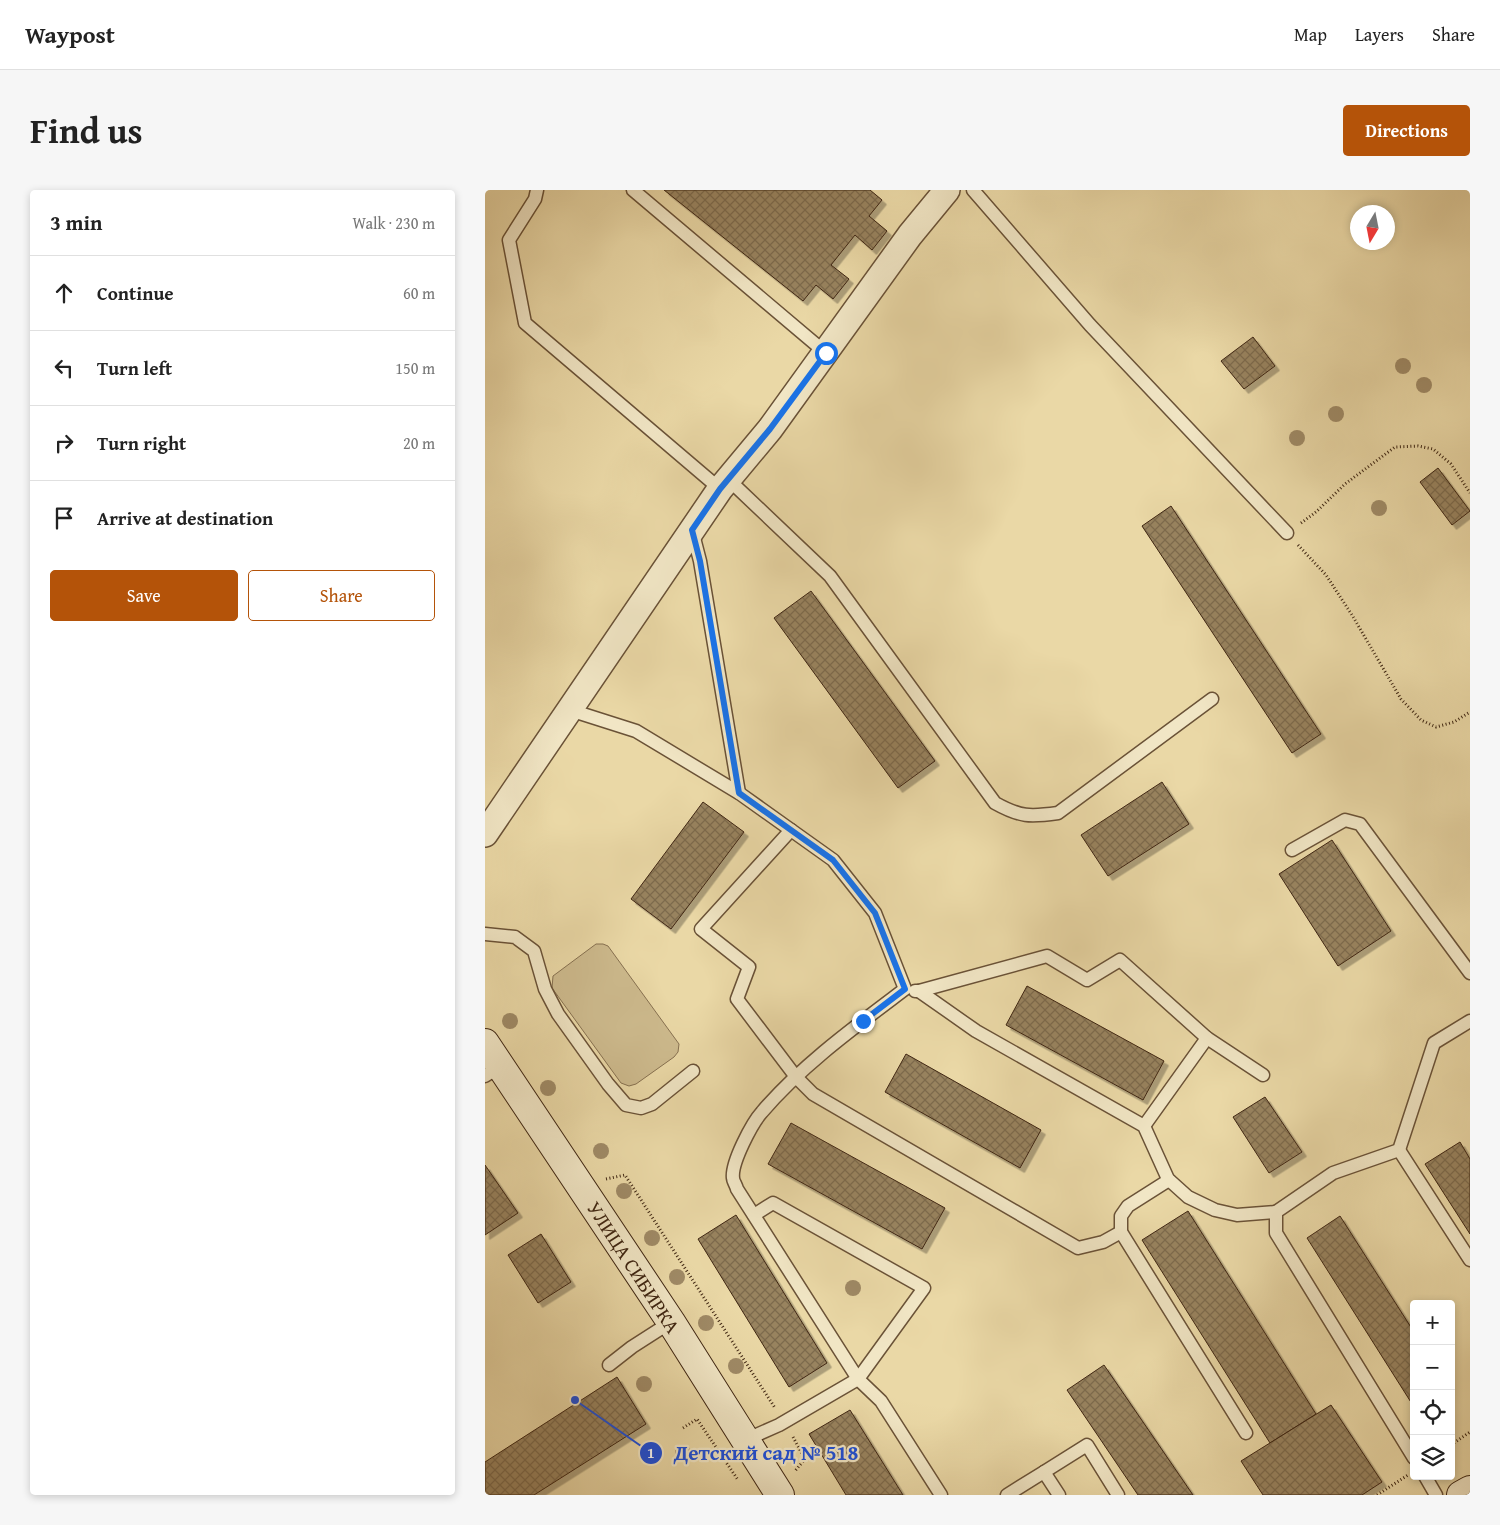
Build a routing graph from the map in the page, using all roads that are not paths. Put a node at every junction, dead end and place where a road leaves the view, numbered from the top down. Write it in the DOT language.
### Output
graph roads {
  1 [pos="537,190"];
  2 [pos="633,190"];
  3 [pos="947,190"];
  4 [pos="973,190"];
  5 [pos="826,353"];
  6 [pos="724,485"];
  7 [pos="692,530"];
  8 [pos="1287,533"];
  9 [pos="1212,699"];
  10 [pos="570,710"];
  11 [pos="739,793"];
  12 [pos="791,830"];
  13 [pos="485,834"];
  14 [pos="1292,850"];
  15 [pos="485,934"];
  16 [pos="1470,973"];
  17 [pos="905,989"];
  18 [pos="919,991"];
  19 [pos="1470,1021"];
  20 [pos="1207,1038"];
  21 [pos="485,1042"];
  22 [pos="493,1071"];
  23 [pos="693,1071"];
  24 [pos="1263,1075"];
  25 [pos="796,1077"];
  26 [pos="1145,1126"];
  27 [pos="1399,1150"];
  28 [pos="1169,1180"];
  29 [pos="1276,1212"];
  30 [pos="754,1214"];
  31 [pos="1121,1232"];
  32 [pos="1470,1260"];
  33 [pos="671,1322"];
  34 [pos="609,1365"];
  35 [pos="857,1379"];
  36 [pos="1246,1433"];
  37 [pos="745,1440"];
  38 [pos="1410,1451"];
  39 [pos="1044,1472"];
  40 [pos="1427,1480"];
  41 [pos="784,1485"];
  42 [pos="1470,1490"];
  43 [pos="941,1495"];
  44 [pos="1007,1495"];
  45 [pos="1059,1495"];
  46 [pos="1118,1495"];
  47 [pos="1436,1495"];
  48 [pos="1461,1495"];
  1 -- 6 [label="lane"];
  2 -- 5 [label="lane"];
  3 -- 5 [label="street"];
  4 -- 8 [label="lane"];
  5 -- 6 [label="street"];
  6 -- 7 [label="street"];
  6 -- 9 [label="lane"];
  7 -- 10 [label="street"];
  7 -- 11 [label="lane"];
  10 -- 11 [label="lane"];
  10 -- 13 [label="street"];
  11 -- 12 [label="lane"];
  12 -- 17 [label="lane"];
  12 -- 25 [label="lane"];
  14 -- 16 [label="lane"];
  15 -- 23 [label="lane"];
  17 -- 18 [label="lane"];
  17 -- 25 [label="lane"];
  18 -- 20 [label="lane"];
  18 -- 26 [label="lane"];
  19 -- 27 [label="lane"];
  20 -- 24 [label="lane"];
  20 -- 26 [label="lane"];
  21 -- 22 [label="street, УЛИЦА СИБИРКА"];
  22 -- 33 [label="street, УЛИЦА СИБИРКА"];
  25 -- 30 [label="lane"];
  25 -- 31 [label="lane"];
  26 -- 28 [label="lane"];
  27 -- 29 [label="lane"];
  27 -- 32 [label="lane"];
  28 -- 29 [label="lane"];
  28 -- 31 [label="lane"];
  29 -- 38 [label="lane"];
  30 -- 35 [label="lane"];
  30 -- 35 [label="lane"];
  31 -- 36 [label="lane"];
  33 -- 34 [label="lane"];
  33 -- 37 [label="street, УЛИЦА СИБИРКА"];
  35 -- 37 [label="lane"];
  35 -- 43 [label="lane"];
  37 -- 41 [label="street, УЛИЦА СИБИРКА"];
  39 -- 44 [label="lane"];
  39 -- 45 [label="lane"];
  39 -- 46 [label="lane"];
  40 -- 47 [label="lane"];
  42 -- 48 [label="street"];
}
